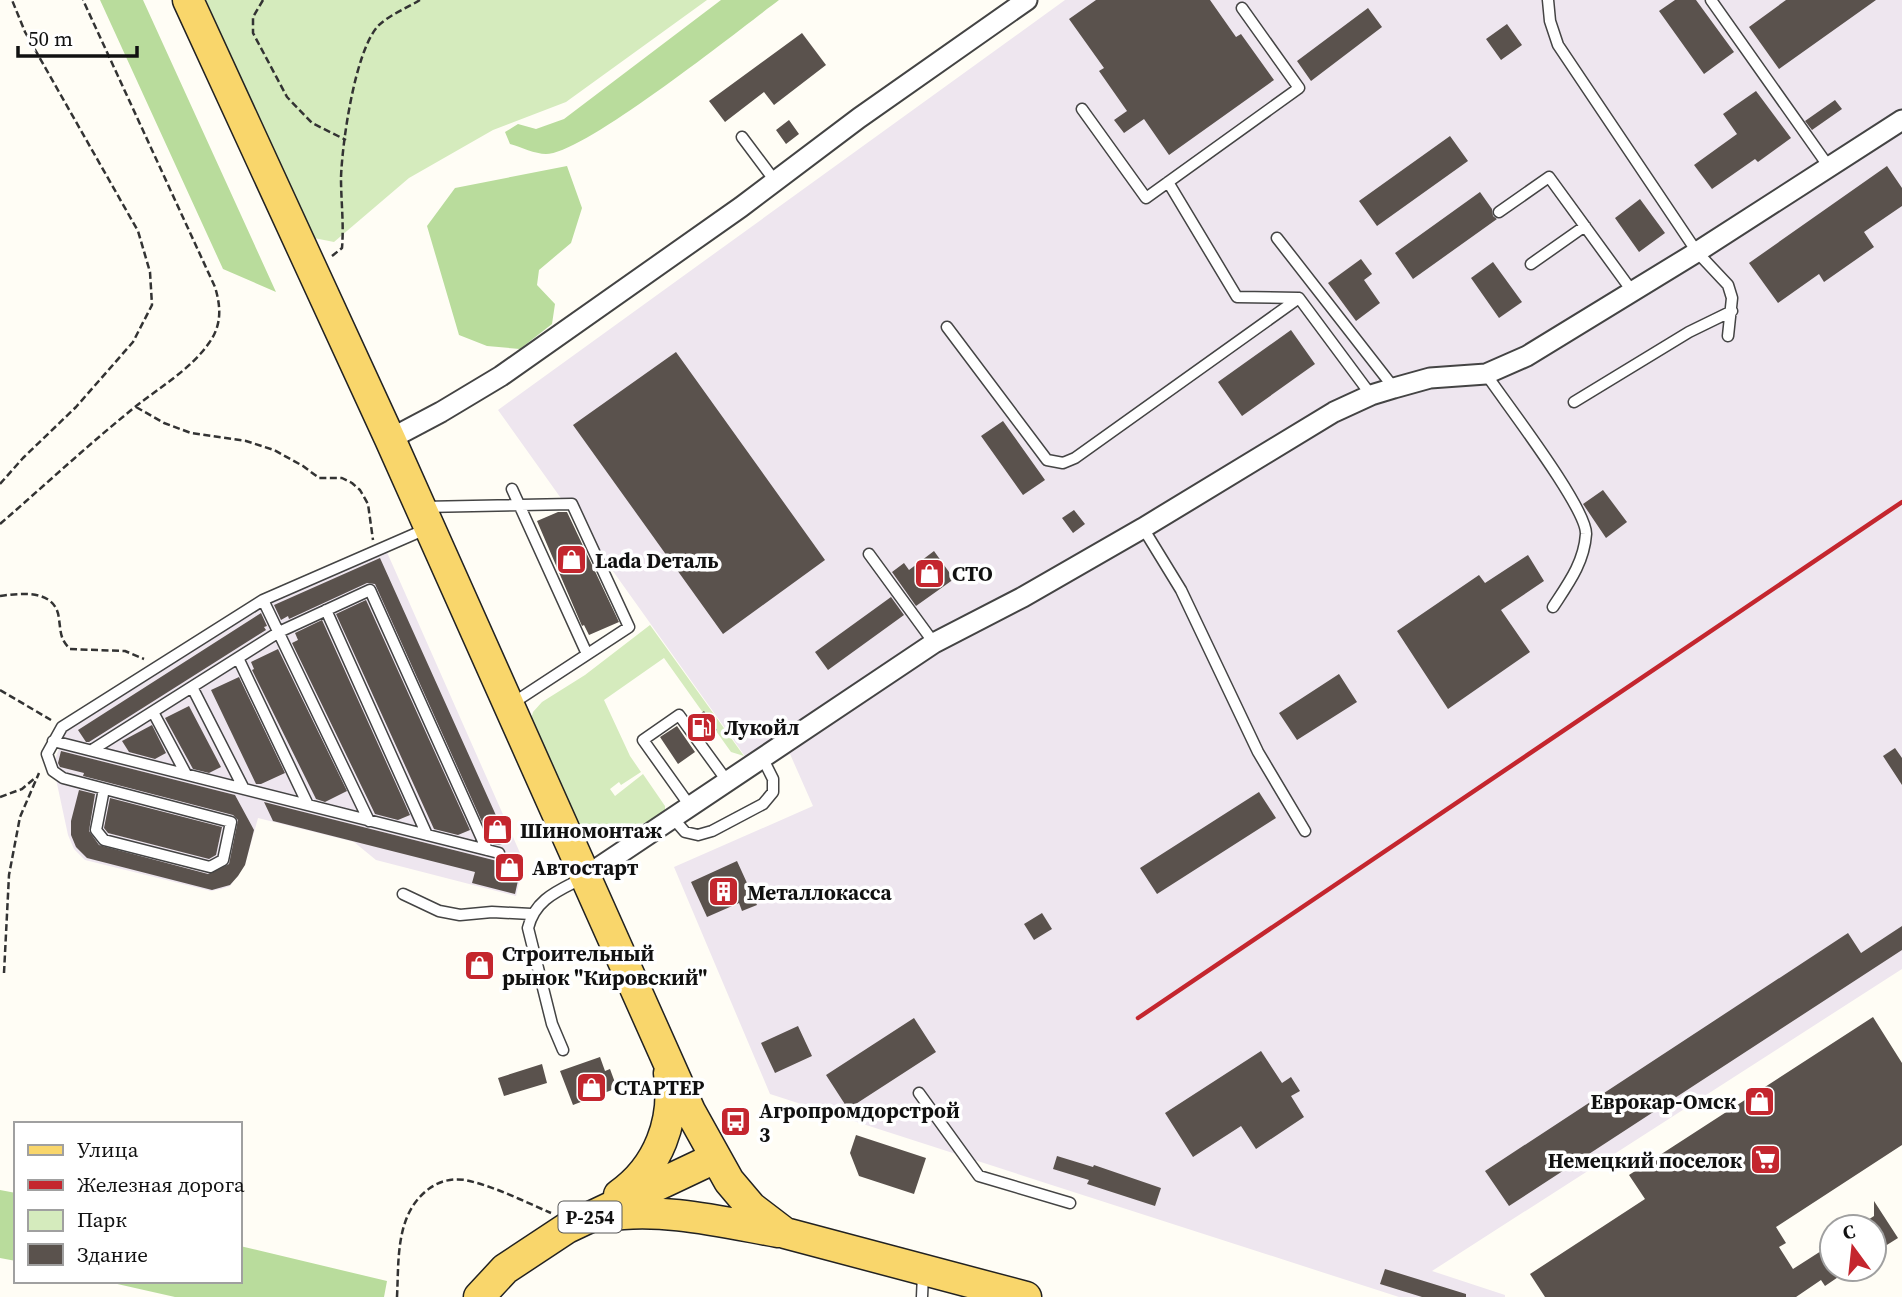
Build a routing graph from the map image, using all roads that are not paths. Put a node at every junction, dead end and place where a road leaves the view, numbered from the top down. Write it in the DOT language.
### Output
graph roads {
  1 [pos="188,0"];
  2 [pos="1027,0"];
  3 [pos="1548,0"];
  4 [pos="1710,0"];
  5 [pos="1242,8"];
  6 [pos="1082,109"];
  7 [pos="1902,120"];
  8 [pos="742,137"];
  9 [pos="1829,167"];
  10 [pos="775,181"];
  11 [pos="1168,182"];
  12 [pos="1499,212"];
  13 [pos="1585,226"];
  14 [pos="1277,238"];
  15 [pos="1697,252"];
  16 [pos="1531,264"];
  17 [pos="1632,291"];
  18 [pos="1299,298"];
  19 [pos="1732,311"];
  20 [pos="947,327"];
  21 [pos="1728,336"];
  22 [pos="1486,374"];
  23 [pos="1394,388"];
  24 [pos="1371,395"];
  25 [pos="1574,402"];
  26 [pos="390,439"];
  27 [pos="512,489"];
  28 [pos="519,505"];
  29 [pos="424,517"];
  30 [pos="1143,528"];
  31 [pos="869,554"];
  32 [pos="263,600"];
  33 [pos="1553,607"];
  34 [pos="326,610"];
  35 [pos="279,632"];
  36 [pos="934,643"];
  37 [pos="587,654"];
  38 [pos="238,658"];
  39 [pos="192,687"];
  40 [pos="509,705"];
  41 [pos="153,712"];
  42 [pos="53,741"];
  43 [pos="92,750"];
  44 [pos="762,758"];
  45 [pos="186,774"];
  46 [pos="727,781"];
  47 [pos="104,789"];
  48 [pos="244,789"];
  49 [pos="308,805"];
  50 [pos="690,806"];
  51 [pos="673,818"];
  52 [pos="369,821"];
  53 [pos="1305,831"];
  54 [pos="427,835"];
  55 [pos="487,850"];
  56 [pos="499,853"];
  57 [pos="586,876"];
  58 [pos="403,894"];
  59 [pos="531,914"];
  60 [pos="563,1050"];
  61 [pos="667,1059"];
  62 [pos="919,1093"];
  63 [pos="715,1158"];
  64 [pos="1070,1203"];
  65 [pos="576,1224"];
  66 [pos="785,1233"];
  67 [pos="923,1283"];
  68 [pos="479,1297"];
  69 [pos="1025,1297"];
  1 -- 26 [label="main road"];
  2 -- 10 [label="street"];
  3 -- 15 [label="lane"];
  4 -- 9 [label="lane"];
  5 -- 11 [label="lane"];
  6 -- 11 [label="lane"];
  7 -- 9 [label="street"];
  8 -- 10 [label="lane"];
  9 -- 15 [label="street"];
  10 -- 26 [label="street"];
  11 -- 18 [label="lane"];
  12 -- 13 [label="lane"];
  13 -- 16 [label="lane"];
  13 -- 17 [label="lane"];
  14 -- 23 [label="lane"];
  15 -- 17 [label="street"];
  15 -- 19 [label="lane"];
  17 -- 22 [label="street"];
  18 -- 20 [label="lane"];
  18 -- 24 [label="lane"];
  19 -- 21 [label="lane"];
  19 -- 25 [label="lane"];
  22 -- 23 [label="street"];
  22 -- 33 [label="lane"];
  23 -- 24 [label="street"];
  24 -- 30 [label="street"];
  26 -- 29 [label="main road"];
  27 -- 28 [label="lane"];
  28 -- 29 [label="lane"];
  28 -- 37 [label="lane"];
  28 -- 37 [label="lane"];
  29 -- 32 [label="lane"];
  29 -- 40 [label="main road"];
  30 -- 36 [label="street"];
  30 -- 53 [label="lane"];
  31 -- 36 [label="lane"];
  32 -- 35 [label="lane"];
  32 -- 42 [label="lane"];
  34 -- 35 [label="lane"];
  34 -- 54 [label="lane"];
  34 -- 55 [label="lane"];
  35 -- 38 [label="lane"];
  35 -- 52 [label="lane"];
  36 -- 44 [label="street"];
  37 -- 40 [label="lane"];
  38 -- 39 [label="lane"];
  38 -- 49 [label="lane"];
  39 -- 41 [label="lane"];
  39 -- 48 [label="lane"];
  40 -- 57 [label="main road"];
  41 -- 43 [label="lane"];
  41 -- 45 [label="lane"];
  42 -- 43 [label="lane"];
  42 -- 47 [label="lane"];
  43 -- 45 [label="lane"];
  44 -- 46 [label="street"];
  44 -- 51 [label="lane"];
  45 -- 48 [label="lane"];
  46 -- 50 [label="street"];
  46 -- 50 [label="lane"];
  47 -- 47 [label="lane"];
  48 -- 49 [label="lane"];
  49 -- 52 [label="lane"];
  50 -- 51 [label="street"];
  51 -- 57 [label="street"];
  52 -- 54 [label="lane"];
  54 -- 55 [label="lane"];
  55 -- 56 [label="lane"];
  57 -- 59 [label="lane"];
  57 -- 61 [label="main road"];
  58 -- 59 [label="lane"];
  59 -- 60 [label="lane"];
  61 -- 63 [label="main road"];
  61 -- 65 [label="main road"];
  62 -- 64 [label="lane"];
  63 -- 65 [label="main road, Р-254"];
  63 -- 66 [label="main road"];
  65 -- 66 [label="main road"];
  65 -- 68 [label="main road, Р-254"];
  66 -- 67 [label="main road"];
  67 -- 69 [label="main road"];
}
